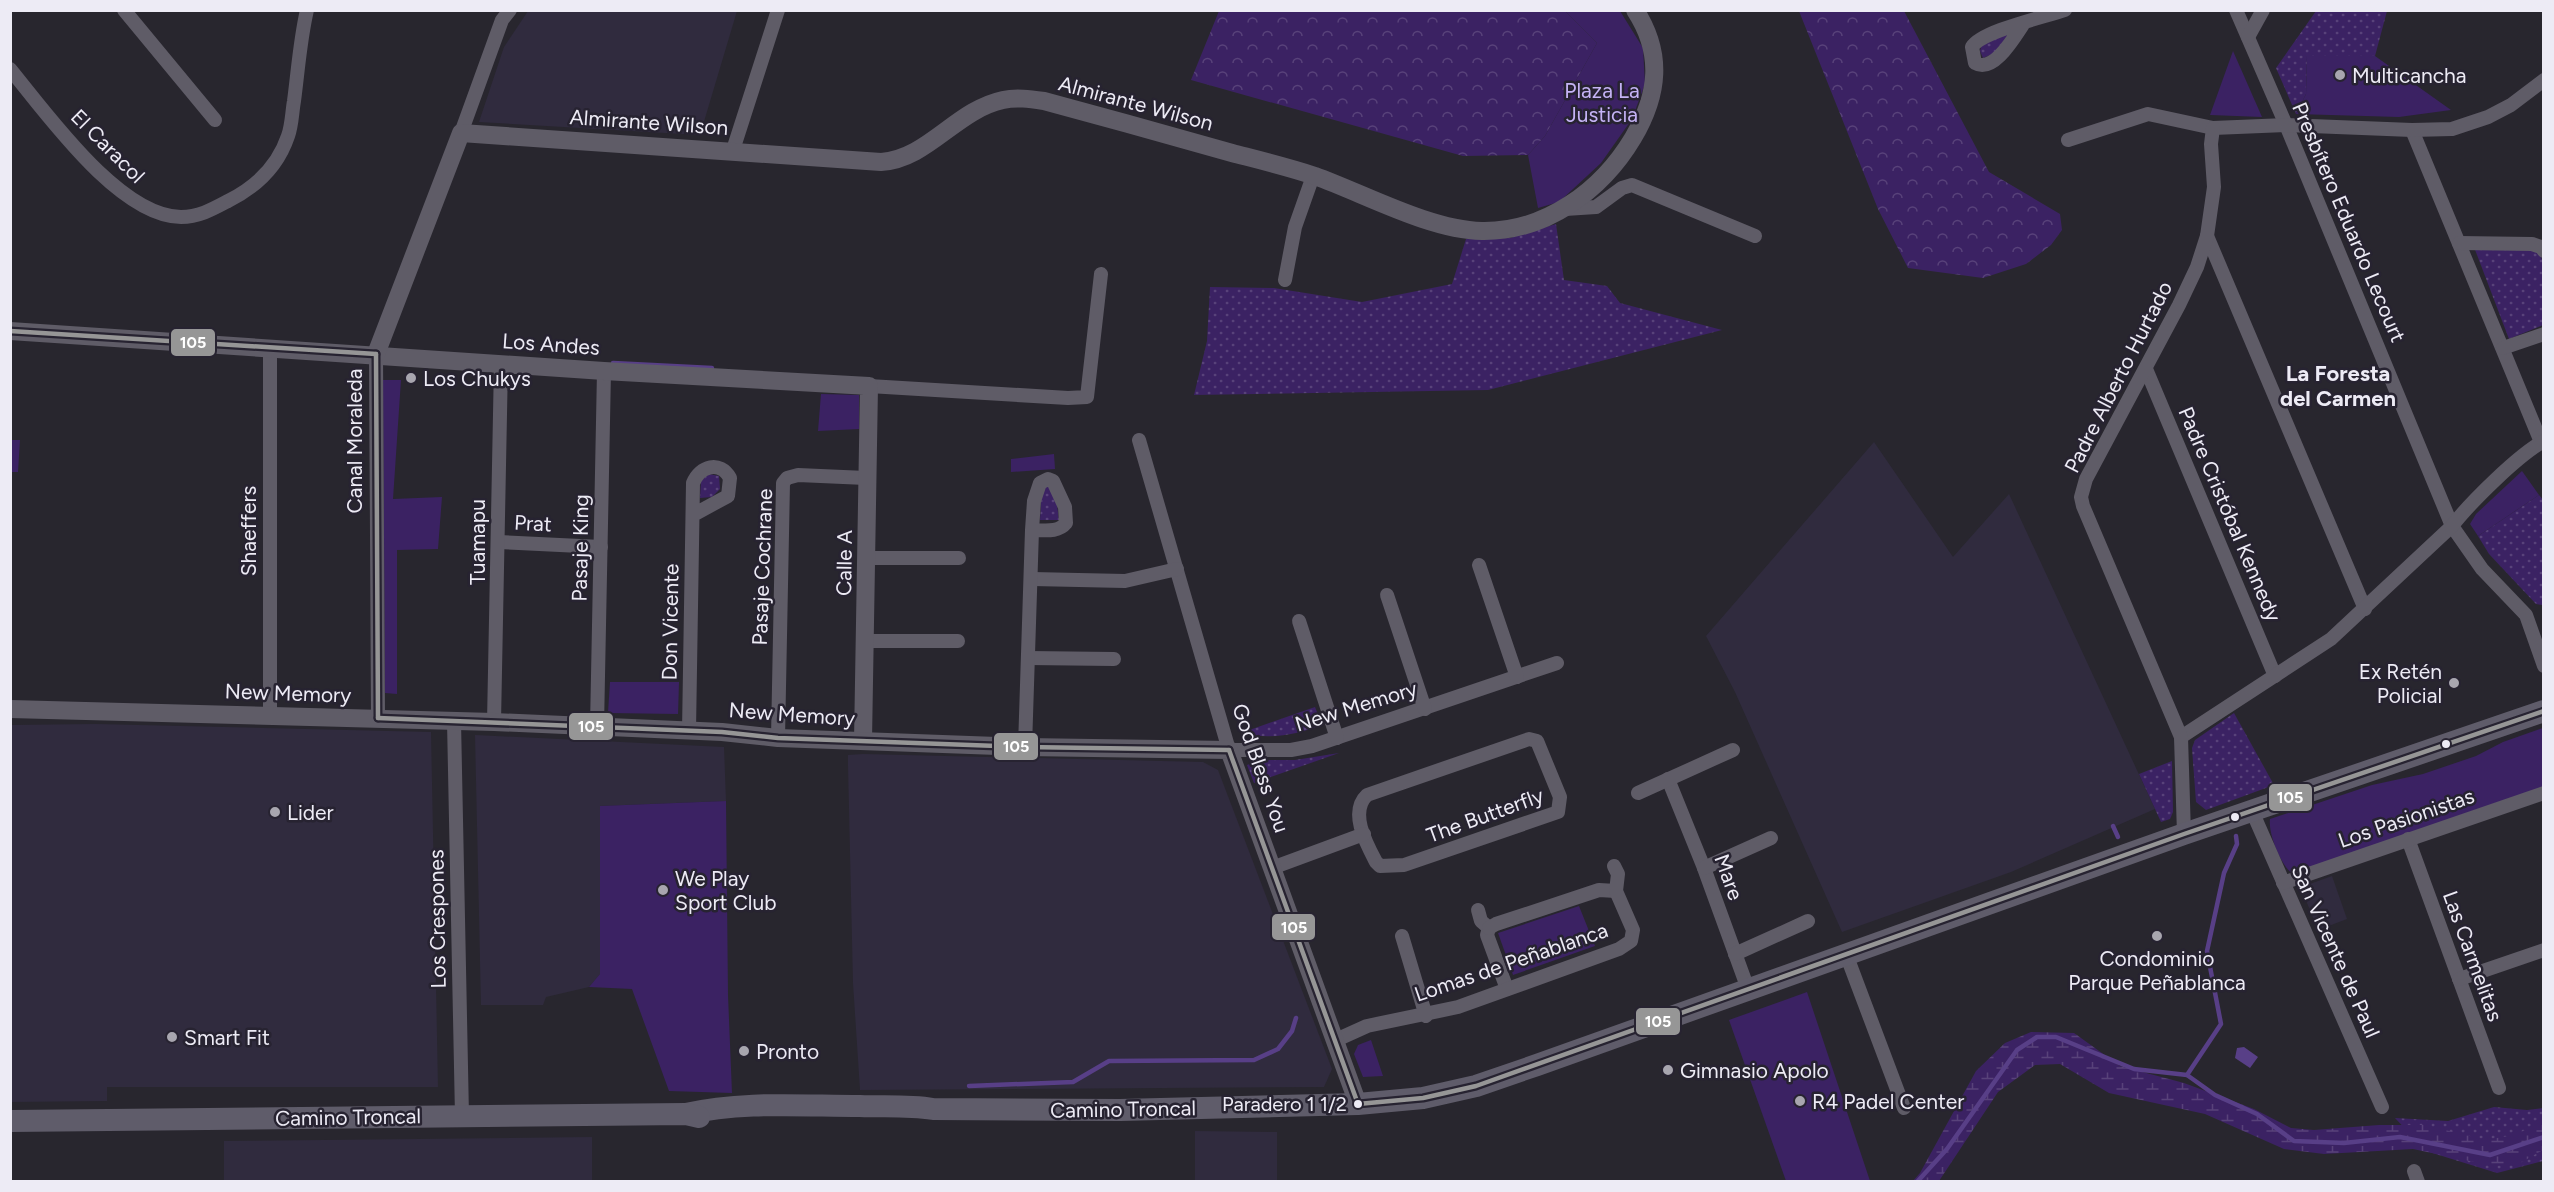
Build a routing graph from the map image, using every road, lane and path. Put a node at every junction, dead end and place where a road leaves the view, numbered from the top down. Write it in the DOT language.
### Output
graph roads {
  1 [pos="124,10"];
  2 [pos="307,10"];
  3 [pos="778,10"];
  4 [pos="1635,10"];
  5 [pos="2065,10"];
  6 [pos="2236,10"];
  7 [pos="2263,10"];
  8 [pos="504,14"];
  9 [pos="2024,23"];
  10 [pos="2248,37"];
  11 [pos="10,69"];
  12 [pos="2544,80"];
  13 [pos="215,120"];
  14 [pos="2286,125"];
  15 [pos="2213,128"];
  16 [pos="2412,130"];
  17 [pos="461,133"];
  18 [pos="2068,140"];
  19 [pos="733,150"];
  20 [pos="1313,176"];
  21 [pos="1565,209"];
  22 [pos="1755,236"];
  23 [pos="2207,236"];
  24 [pos="2460,243"];
  25 [pos="2544,251"];
  26 [pos="1101,274"];
  27 [pos="1285,280"];
  28 [pos="10,331"];
  29 [pos="2544,334"];
  30 [pos="270,347"];
  31 [pos="2502,348"];
  32 [pos="376,354"];
  33 [pos="501,363"];
  34 [pos="2146,369"];
  35 [pos="604,371"];
  36 [pos="868,386"];
  37 [pos="1138,440"];
  38 [pos="2542,441"];
  39 [pos="866,478"];
  40 [pos="693,515"];
  41 [pos="2452,526"];
  42 [pos="1032,530"];
  43 [pos="499,542"];
  44 [pos="601,547"];
  45 [pos="867,558"];
  46 [pos="959,558"];
  47 [pos="1479,565"];
  48 [pos="1177,569"];
  49 [pos="1032,579"];
  50 [pos="1387,596"];
  51 [pos="2365,609"];
  52 [pos="1299,621"];
  53 [pos="865,641"];
  54 [pos="958,641"];
  55 [pos="1028,658"];
  56 [pos="1114,659"];
  57 [pos="1557,663"];
  58 [pos="2544,666"];
  59 [pos="2275,676"];
  60 [pos="1517,677"];
  61 [pos="10,709"];
  62 [pos="1425,709"];
  63 [pos="2544,711"];
  64 [pos="270,715"];
  65 [pos="378,718"];
  66 [pos="454,721"];
  67 [pos="494,722"];
  68 [pos="597,727"];
  69 [pos="689,731"];
  70 [pos="2181,737"];
  71 [pos="778,738"];
  72 [pos="1337,738"];
  73 [pos="863,741"];
  74 [pos="1025,747"];
  75 [pos="1228,750"];
  76 [pos="1733,750"];
  77 [pos="1668,779"];
  78 [pos="1638,793"];
  79 [pos="2544,793"];
  80 [pos="2252,811"];
  81 [pos="1364,834"];
  82 [pos="2184,834"];
  83 [pos="1771,838"];
  84 [pos="2408,840"];
  85 [pos="1614,866"];
  86 [pos="1272,868"];
  87 [pos="1704,868"];
  88 [pos="2283,883"];
  89 [pos="1616,891"];
  90 [pos="1478,910"];
  91 [pos="1808,921"];
  92 [pos="1489,928"];
  93 [pos="1402,936"];
  94 [pos="2544,950"];
  95 [pos="1735,954"];
  96 [pos="1846,954"];
  97 [pos="2459,979"];
  98 [pos="1507,989"];
  99 [pos="1748,989"];
  100 [pos="1426,1016"];
  101 [pos="1336,1040"];
  102 [pos="2499,1088"];
  103 [pos="1358,1104"];
  104 [pos="2382,1107"];
  105 [pos="1904,1108"];
  106 [pos="462,1116"];
  107 [pos="10,1121"];
  1 -- 13 [label="street"];
  2 -- 11 [label="street, El Caracol"];
  3 -- 19 [label="street"];
  4 -- 21 [label="street, Almirante Wilson"];
  5 -- 9 [label="street"];
  6 -- 10 [label="street, Presbítero Eduardo Lecourt"];
  7 -- 10 [label="street"];
  8 -- 17 [label="street, Canal Moraleda"];
  10 -- 14 [label="street, Presbítero Eduardo Lecourt"];
  12 -- 16 [label="street"];
  14 -- 15 [label="street"];
  14 -- 16 [label="street"];
  14 -- 41 [label="street, Presbítero Eduardo Lecourt"];
  15 -- 18 [label="street"];
  15 -- 23 [label="street, Padre Alberto Hurtado"];
  16 -- 24 [label="street"];
  17 -- 19 [label="street, Almirante Wilson"];
  17 -- 32 [label="street, Canal Moraleda"];
  19 -- 20 [label="street, Almirante Wilson"];
  20 -- 21 [label="street, Almirante Wilson"];
  20 -- 27 [label="street"];
  21 -- 22 [label="street"];
  23 -- 34 [label="street, Padre Alberto Hurtado"];
  23 -- 51 [label="street"];
  24 -- 25 [label="street"];
  24 -- 31 [label="street"];
  26 -- 36 [label="street, Los Andes"];
  28 -- 30 [label="street, Los Andes"];
  29 -- 31 [label="street"];
  30 -- 32 [label="street, Los Andes"];
  30 -- 64 [label="street, Shaeffers"];
  31 -- 38 [label="street"];
  32 -- 33 [label="street, Los Andes"];
  32 -- 65 [label="street, Canal Moraleda"];
  33 -- 35 [label="street, Los Andes"];
  33 -- 43 [label="street, Tuamapu"];
  34 -- 59 [label="street, Padre Cristóbal Kennedy"];
  34 -- 70 [label="street, Padre Alberto Hurtado"];
  35 -- 36 [label="street, Los Andes"];
  35 -- 44 [label="street, Pasaje King"];
  36 -- 39 [label="street, Calle A"];
  37 -- 48 [label="street, God Bless You"];
  38 -- 41 [label="street"];
  39 -- 45 [label="street, Calle A"];
  39 -- 71 [label="street, Pasaje Cochrane"];
  40 -- 69 [label="street, Don Vicente"];
  41 -- 51 [label="street"];
  41 -- 58 [label="street, Presbítero Eduardo Lecourt"];
  42 -- 49 [label="street"];
  43 -- 44 [label="street, Prat"];
  43 -- 67 [label="street, Tuamapu"];
  44 -- 68 [label="street, Pasaje King"];
  45 -- 46 [label="street"];
  45 -- 53 [label="street, Calle A"];
  47 -- 60 [label="street"];
  48 -- 49 [label="street"];
  48 -- 75 [label="street, God Bless You"];
  49 -- 55 [label="street"];
  50 -- 62 [label="street"];
  51 -- 59 [label="street"];
  52 -- 72 [label="street"];
  53 -- 54 [label="street"];
  53 -- 73 [label="street, Calle A"];
  55 -- 56 [label="street"];
  55 -- 74 [label="street"];
  57 -- 60 [label="street, New Memory"];
  59 -- 70 [label="street"];
  60 -- 62 [label="street, New Memory"];
  61 -- 64 [label="street, New Memory"];
  62 -- 72 [label="street, New Memory"];
  63 -- 80 [label="main road, Camino Troncal"];
  64 -- 65 [label="street, New Memory"];
  65 -- 66 [label="street, New Memory"];
  66 -- 67 [label="street, New Memory"];
  66 -- 106 [label="street, Los Crespones"];
  67 -- 68 [label="street, New Memory"];
  68 -- 69 [label="street, New Memory"];
  69 -- 71 [label="street, New Memory"];
  70 -- 82 [label="street"];
  71 -- 73 [label="street, New Memory"];
  72 -- 75 [label="street, New Memory"];
  73 -- 74 [label="street, New Memory"];
  74 -- 75 [label="street, New Memory"];
  75 -- 86 [label="street, God Bless You"];
  76 -- 77 [label="street"];
  77 -- 78 [label="street"];
  77 -- 87 [label="street, Mare"];
  79 -- 84 [label="street, Los Pasionistas"];
  80 -- 82 [label="main road, Camino Troncal"];
  80 -- 88 [label="street, San Vicente de Paul"];
  81 -- 81 [label="street, The Butterfly"];
  81 -- 86 [label="street"];
  82 -- 96 [label="main road, Camino Troncal"];
  83 -- 87 [label="street"];
  84 -- 88 [label="street, Los Pasionistas"];
  84 -- 97 [label="street, Las Carmelitas"];
  85 -- 89 [label="street"];
  86 -- 101 [label="street, God Bless You"];
  87 -- 95 [label="street, Mare"];
  88 -- 104 [label="street, San Vicente de Paul"];
  89 -- 92 [label="street"];
  89 -- 98 [label="street, Lomas de Peñablanca"];
  90 -- 92 [label="street"];
  91 -- 95 [label="street"];
  92 -- 98 [label="street"];
  93 -- 100 [label="street"];
  94 -- 97 [label="street"];
  95 -- 99 [label="street, Mare"];
  96 -- 99 [label="main road, Camino Troncal"];
  96 -- 105 [label="street"];
  97 -- 102 [label="street, Las Carmelitas"];
  98 -- 100 [label="street, Lomas de Peñablanca"];
  99 -- 103 [label="main road, Camino Troncal"];
  100 -- 101 [label="street, Lomas de Peñablanca"];
  101 -- 103 [label="street, God Bless You"];
  103 -- 106 [label="main road, Camino Troncal"];
  106 -- 107 [label="main road, Camino Troncal"];
}
